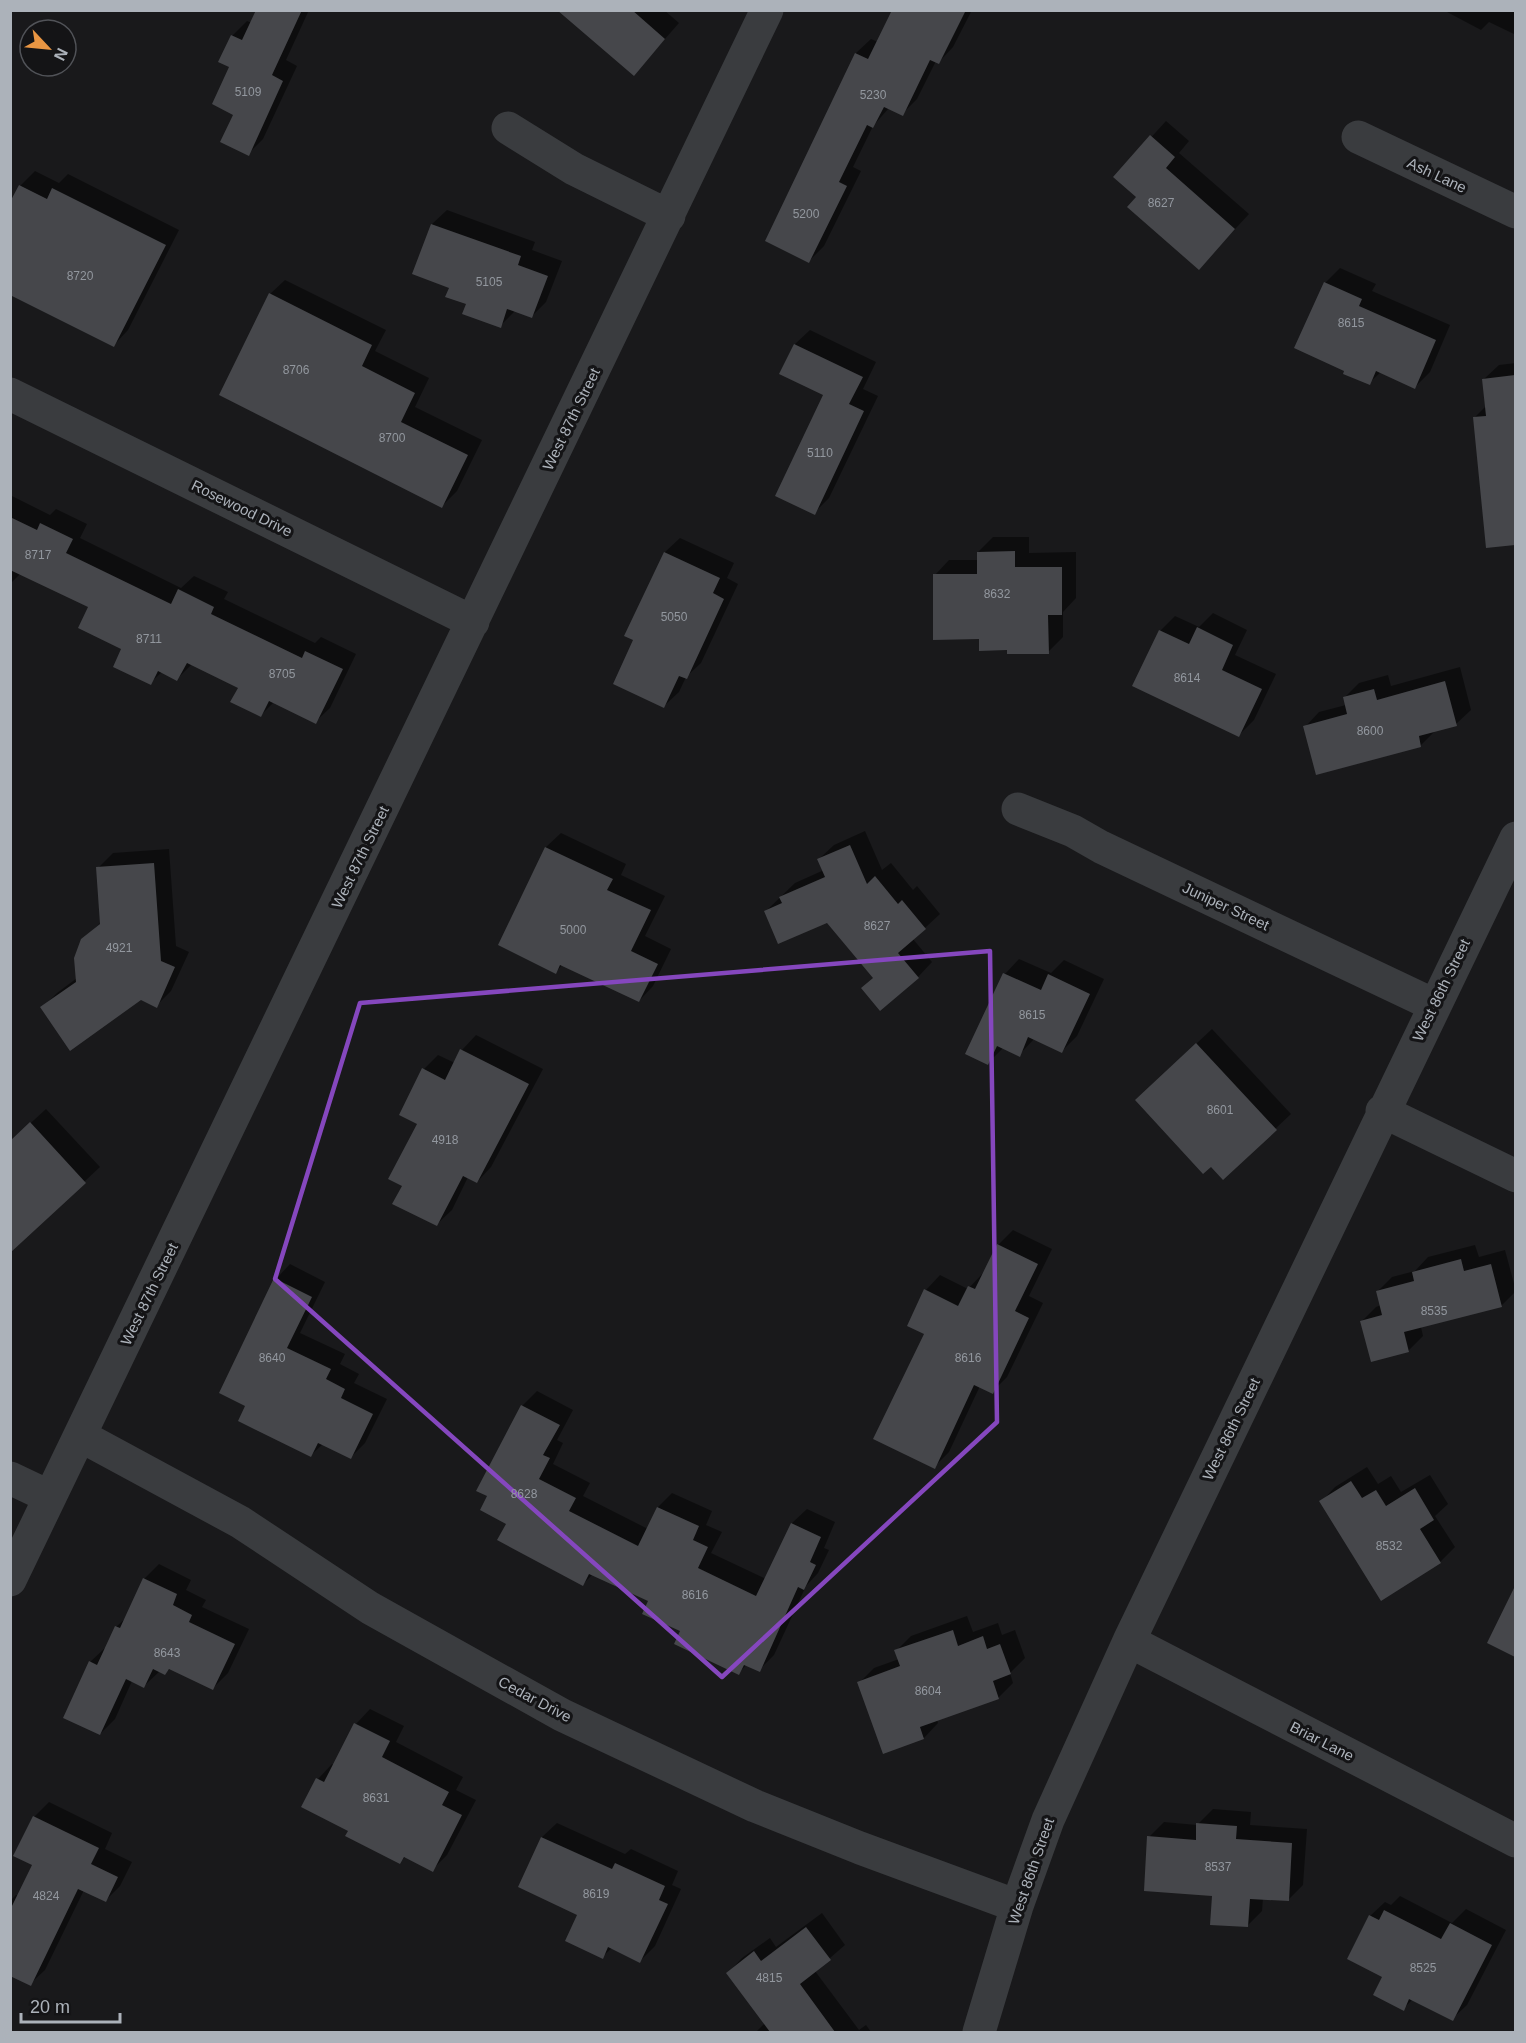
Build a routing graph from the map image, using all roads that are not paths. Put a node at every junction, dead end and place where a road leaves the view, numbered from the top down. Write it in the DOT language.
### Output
graph roads {
  1 [pos="767,10"];
  2 [pos="508,128"];
  3 [pos="1358,137"];
  4 [pos="1515,212"];
  5 [pos="669,216"];
  6 [pos="10,394"];
  7 [pos="473,622"];
  8 [pos="1018,809"];
  9 [pos="1515,838"];
  10 [pos="1434,1005"];
  11 [pos="1382,1112"];
  12 [pos="1515,1176"];
  13 [pos="81,1436"];
  14 [pos="10,1478"];
  15 [pos="50,1497"];
  16 [pos="13,1570"];
  17 [pos="1129,1641"];
  18 [pos="1515,1841"];
  19 [pos="1017,1906"];
  20 [pos="979,2032"];
  1 -- 5 [label="street, West 87th Street"];
  2 -- 5 [label="street"];
  3 -- 4 [label="street, Ash Lane"];
  5 -- 7 [label="street, West 87th Street"];
  6 -- 7 [label="street, Rosewood Drive"];
  7 -- 13 [label="street, West 87th Street"];
  8 -- 10 [label="street, Juniper Street"];
  9 -- 10 [label="street, West 86th Street"];
  10 -- 11 [label="street, West 86th Street"];
  11 -- 12 [label="street"];
  11 -- 17 [label="street, West 86th Street"];
  13 -- 15 [label="street, West 87th Street"];
  13 -- 19 [label="street, Cedar Drive"];
  14 -- 15 [label="street"];
  15 -- 16 [label="street, West 87th Street"];
  17 -- 18 [label="street, Briar Lane"];
  17 -- 19 [label="street, West 86th Street"];
  19 -- 20 [label="street, West 86th Street"];
}
